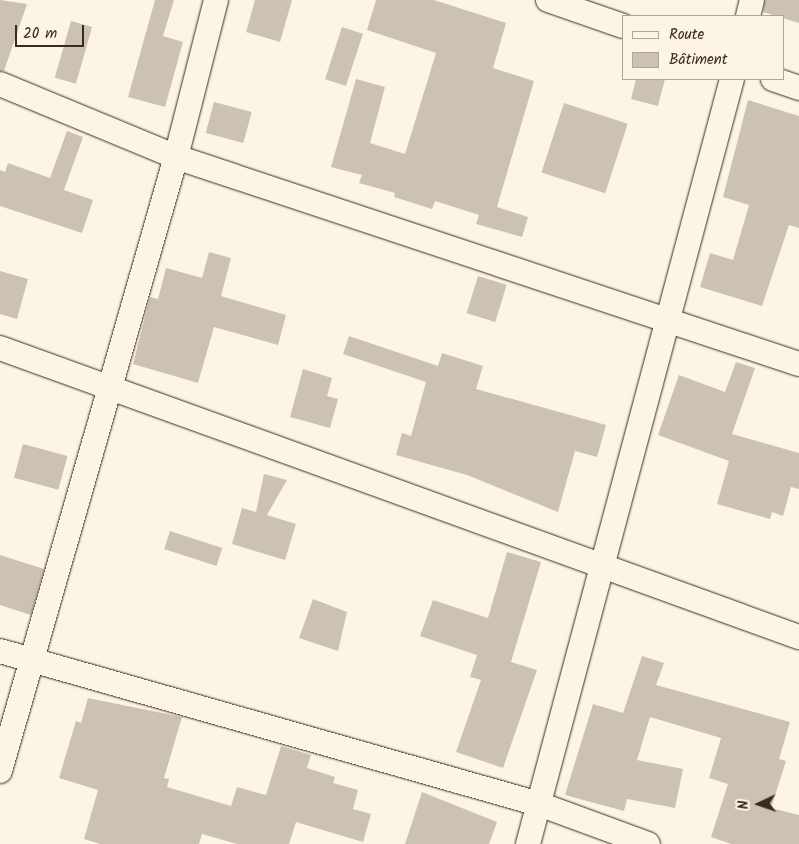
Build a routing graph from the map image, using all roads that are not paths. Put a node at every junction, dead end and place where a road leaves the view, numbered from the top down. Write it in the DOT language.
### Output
graph roads {
  1 [pos="216,0"];
  2 [pos="548,0"];
  3 [pos="752,0"];
  4 [pos="748,15"];
  5 [pos="622,26"];
  6 [pos="732,80"];
  7 [pos="776,80"];
  8 [pos="0,84"];
  9 [pos="799,88"];
  10 [pos="176,157"];
  11 [pos="670,318"];
  12 [pos="0,348"];
  13 [pos="799,364"];
  14 [pos="110,387"];
  15 [pos="600,566"];
  16 [pos="799,637"];
  17 [pos="0,651"];
  18 [pos="30,659"];
  19 [pos="0,771"];
  20 [pos="539,804"];
  21 [pos="528,844"];
  22 [pos="648,844"];
  1 -- 10 [label="street"];
  2 -- 5 [label="street"];
  3 -- 4 [label="street"];
  6 -- 11 [label="street"];
  7 -- 9 [label="street"];
  8 -- 10 [label="street"];
  10 -- 11 [label="street"];
  10 -- 14 [label="street"];
  11 -- 13 [label="street"];
  11 -- 15 [label="street"];
  12 -- 14 [label="street"];
  14 -- 15 [label="street"];
  14 -- 18 [label="street"];
  15 -- 16 [label="street"];
  15 -- 20 [label="street"];
  17 -- 18 [label="street"];
  18 -- 19 [label="street"];
  18 -- 20 [label="street"];
  20 -- 21 [label="street"];
  20 -- 22 [label="street"];
}
